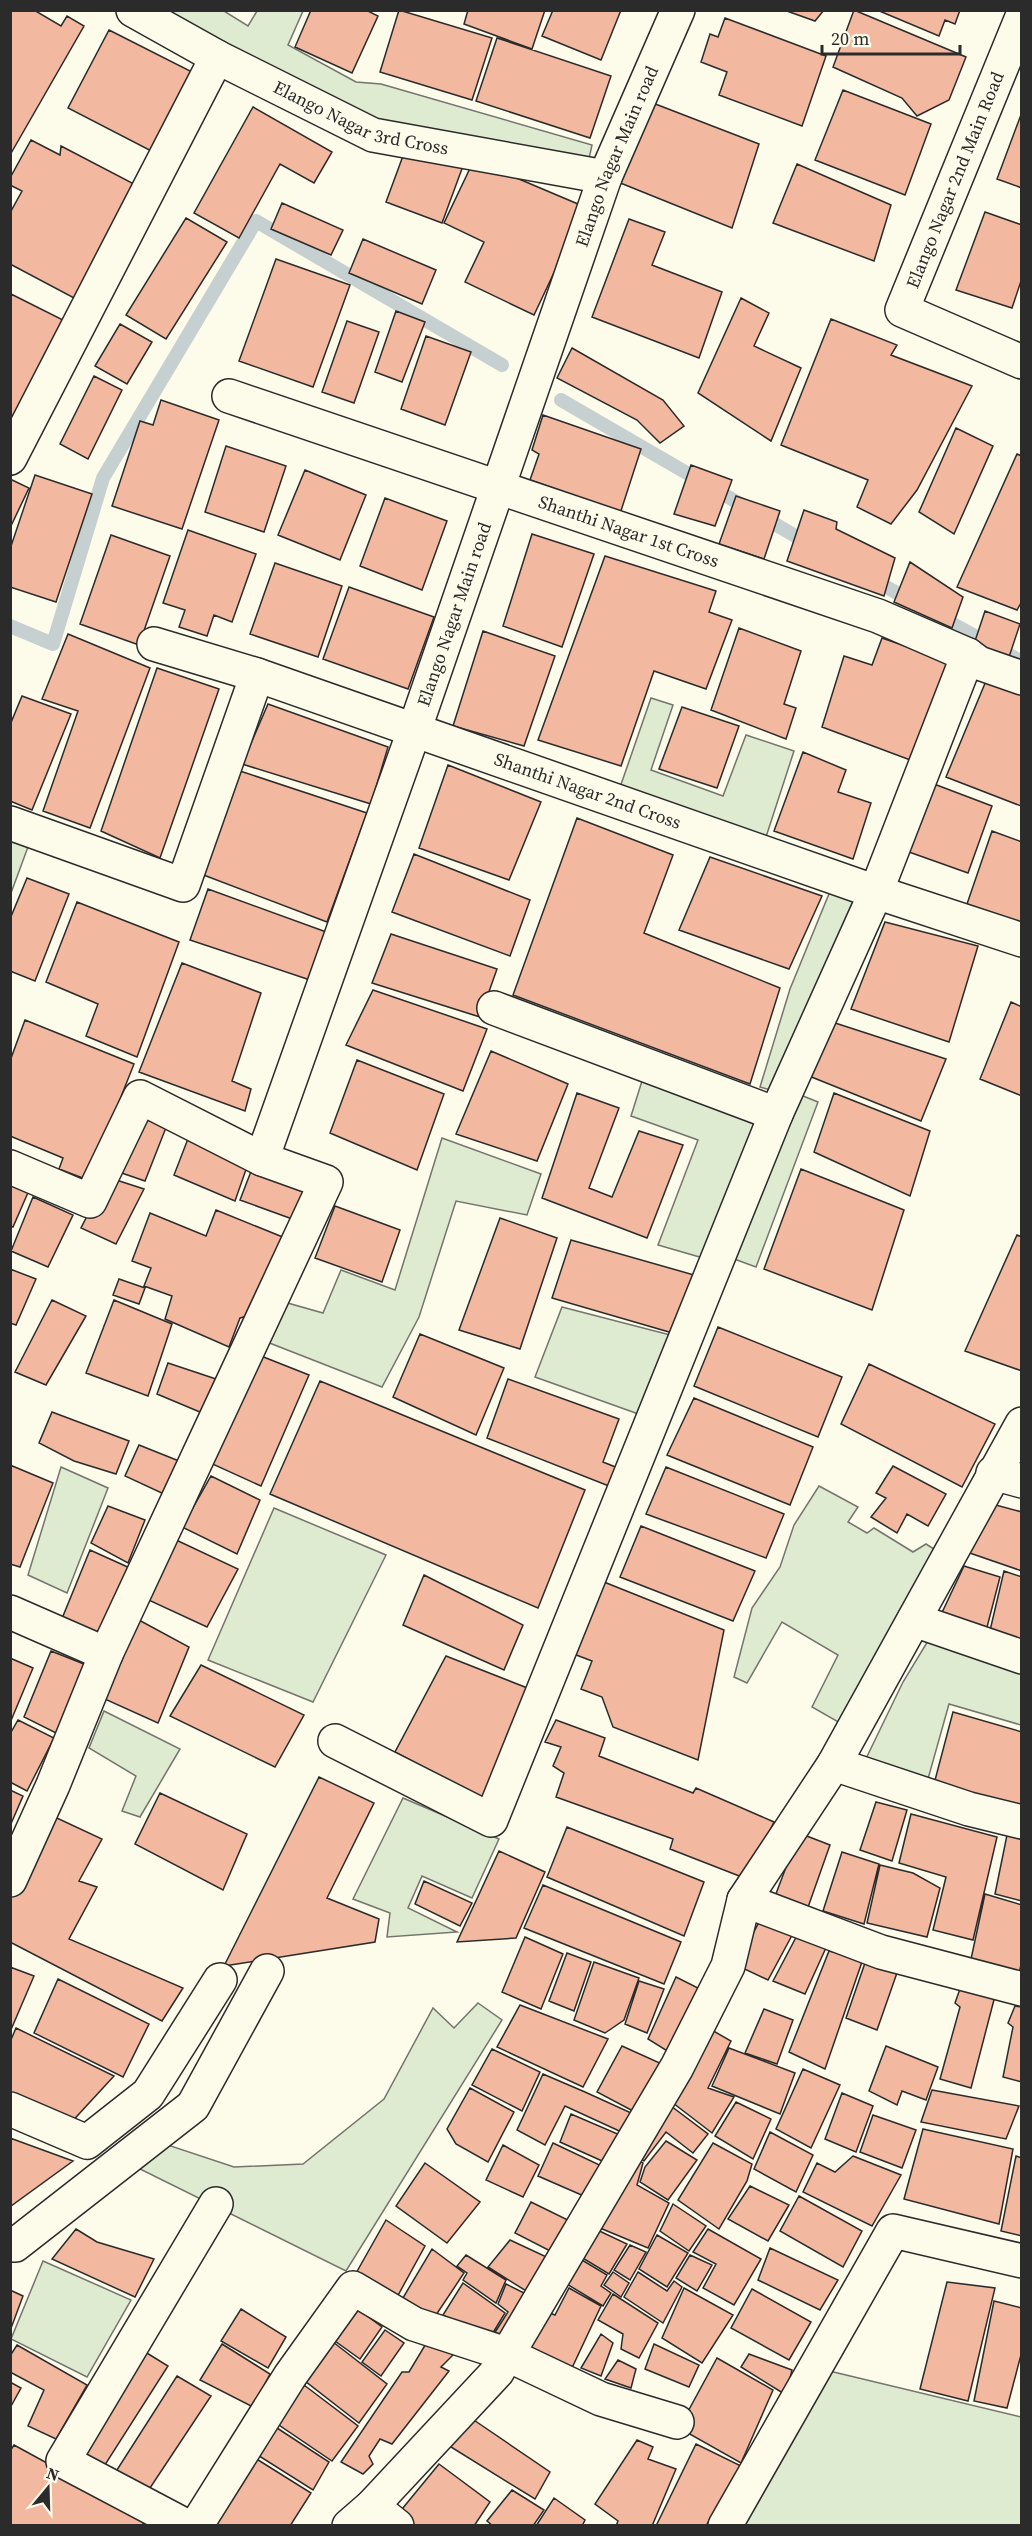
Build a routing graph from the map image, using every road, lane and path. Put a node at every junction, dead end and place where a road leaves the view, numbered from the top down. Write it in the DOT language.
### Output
graph roads {
  1 [pos="133,10"];
  2 [pos="678,10"];
  3 [pos="1022,17"];
  4 [pos="217,57"];
  5 [pos="605,177"];
  6 [pos="1022,362"];
  7 [pos="229,396"];
  8 [pos="10,458"];
  9 [pos="498,486"];
  10 [pos="154,644"];
  11 [pos="968,655"];
  12 [pos="257,675"];
  13 [pos="1022,678"];
  14 [pos="414,731"];
  15 [pos="10,824"];
  16 [pos="876,892"];
  17 [pos="1022,940"];
  18 [pos="494,1008"];
  19 [pos="776,1114"];
  20 [pos="262,1159"];
  21 [pos="10,1167"];
  22 [pos="1022,1424"];
  23 [pos="1007,1477"];
  24 [pos="10,1612"];
  25 [pos="914,1620"];
  26 [pos="106,1654"];
  27 [pos="1022,1657"];
  28 [pos="335,1741"];
  29 [pos="834,1764"];
  30 [pos="1022,1822"];
  31 [pos="10,1880"];
  32 [pos="744,1900"];
  33 [pos="267,1971"];
  34 [pos="220,1980"];
  35 [pos="1022,1989"];
  36 [pos="10,2109"];
  37 [pos="216,2204"];
  38 [pos="10,2244"];
  39 [pos="1022,2261"];
  40 [pos="506,2354"];
  41 [pos="677,2422"];
  42 [pos="360,2516"];
  43 [pos="186,2526"];
  44 [pos="196,2526"];
  45 [pos="397,2526"];
  46 [pos="724,2526"];
  1 -- 4 [label="street, Elango Nagar 3rd Cross"];
  2 -- 5 [label="street, Elango Nagar Main road"];
  3 -- 6 [label="street, Elango Nagar 2nd Main Road"];
  4 -- 5 [label="street, Elango Nagar 3rd Cross"];
  4 -- 8 [label="street"];
  5 -- 9 [label="street, Elango Nagar Main road"];
  7 -- 9 [label="street, Shanthi Nagar 1st Cross"];
  9 -- 11 [label="street, Shanthi Nagar 1st Cross"];
  9 -- 14 [label="street, Elango Nagar Main road"];
  10 -- 12 [label="street, Shanthi Nagar 2nd Cross"];
  11 -- 13 [label="street, Shanthi Nagar 1st Cross"];
  11 -- 16 [label="street"];
  12 -- 14 [label="street, Shanthi Nagar 2nd Cross"];
  12 -- 15 [label="street"];
  14 -- 16 [label="street, Shanthi Nagar 2nd Cross"];
  14 -- 20 [label="street, Elango Nagar Main road"];
  16 -- 17 [label="street, Shanthi Nagar 2nd Cross"];
  16 -- 19 [label="street"];
  18 -- 19 [label="street"];
  19 -- 28 [label="street"];
  20 -- 21 [label="street"];
  20 -- 26 [label="street"];
  22 -- 23 [label="street"];
  23 -- 25 [label="street"];
  24 -- 26 [label="street"];
  25 -- 27 [label="street"];
  25 -- 29 [label="street"];
  26 -- 31 [label="street"];
  29 -- 30 [label="street"];
  29 -- 32 [label="street"];
  32 -- 35 [label="street"];
  32 -- 40 [label="street"];
  33 -- 38 [label="street"];
  34 -- 36 [label="street"];
  37 -- 43 [label="street"];
  39 -- 46 [label="street"];
  40 -- 41 [label="street"];
  40 -- 42 [label="street"];
  40 -- 44 [label="street"];
  42 -- 45 [label="street"];
}
